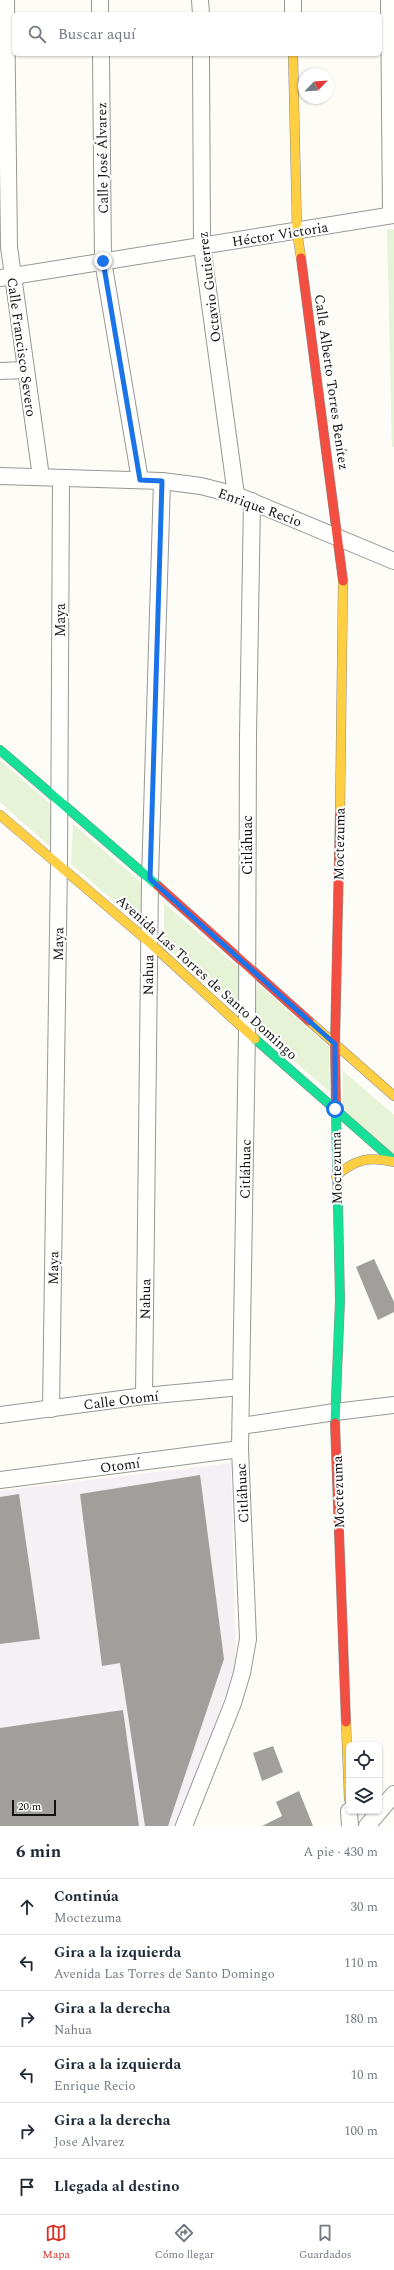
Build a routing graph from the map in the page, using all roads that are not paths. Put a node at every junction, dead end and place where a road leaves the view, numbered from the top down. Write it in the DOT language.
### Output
graph roads {
  1 [pos="6,0"];
  2 [pos="100,0"];
  3 [pos="200,0"];
  4 [pos="293,0"];
  5 [pos="389,0"];
  6 [pos="100,12"];
  7 [pos="201,12"];
  8 [pos="293,12"];
  9 [pos="101,56"];
  10 [pos="201,56"];
  11 [pos="293,56"];
  12 [pos="0,212"];
  13 [pos="392,215"];
  14 [pos="297,231"];
  15 [pos="202,246"];
  16 [pos="9,248"];
  17 [pos="103,261"];
  18 [pos="6,277"];
  19 [pos="25,370"];
  20 [pos="0,372"];
  21 [pos="0,476"];
  22 [pos="41,477"];
  23 [pos="61,478"];
  24 [pos="140,480"];
  25 [pos="162,481"];
  26 [pos="236,495"];
  27 [pos="252,501"];
  28 [pos="339,537"];
  29 [pos="394,561"];
  30 [pos="0,750"];
  31 [pos="58,800"];
  32 [pos="0,815"];
  33 [pos="59,864"];
  34 [pos="150,879"];
  35 [pos="149,942"];
  36 [pos="247,964"];
  37 [pos="247,1032"];
  38 [pos="335,1044"];
  39 [pos="394,1096"];
  40 [pos="335,1109"];
  41 [pos="394,1162"];
  42 [pos="336,1176"];
  43 [pos="241,1387"];
  44 [pos="144,1396"];
  45 [pos="394,1405"];
  46 [pos="51,1409"];
  47 [pos="335,1412"];
  48 [pos="0,1415"];
  49 [pos="241,1426"];
  50 [pos="240,1449"];
  51 [pos="0,1480"];
  52 [pos="348,1778"];
  53 [pos="394,1794"];
  54 [pos="349,1814"];
  55 [pos="184,1826"];
  56 [pos="350,1826"];
  57 [pos="367,1826"];
  1 -- 16 [label="street, Calle Francisco Severo"];
  2 -- 6 [label="street"];
  3 -- 7 [label="street"];
  4 -- 8 [label="street"];
  5 -- 13 [label="street"];
  9 -- 17 [label="street, Calle José Álvarez"];
  10 -- 15 [label="street, Octavio Gutierrez"];
  11 -- 14 [label="street, Calle Alberto Torres Benítez"];
  12 -- 16 [label="street"];
  13 -- 14 [label="street, Héctor Victoria"];
  14 -- 15 [label="street, Héctor Victoria"];
  14 -- 28 [label="street, Calle Alberto Torres Benítez"];
  15 -- 17 [label="street, Héctor Victoria"];
  15 -- 26 [label="street, Octavio Gutierrez"];
  16 -- 18 [label="street, Calle Francisco Severo"];
  17 -- 18 [label="street, Héctor Victoria"];
  17 -- 24 [label="street, Calle José Álvarez"];
  18 -- 19 [label="street, Calle Francisco Severo"];
  19 -- 20 [label="street"];
  19 -- 22 [label="street, Calle Francisco Severo"];
  21 -- 22 [label="street, Enrique Recio"];
  22 -- 23 [label="street, Enrique Recio"];
  23 -- 24 [label="street, Enrique Recio"];
  23 -- 31 [label="street, Maya"];
  24 -- 25 [label="street, Enrique Recio"];
  25 -- 26 [label="street, Enrique Recio"];
  25 -- 34 [label="street, Nahua"];
  26 -- 27 [label="street, Enrique Recio"];
  27 -- 28 [label="street, Enrique Recio"];
  27 -- 36 [label="street, Citláhuac"];
  28 -- 29 [label="street, Enrique Recio"];
  28 -- 38 [label="street, Moctezuma"];
  30 -- 31 [label="street"];
  31 -- 33 [label="street, Maya"];
  31 -- 34 [label="street"];
  32 -- 33 [label="street, Avenida Las Torres de Santo Domingo"];
  33 -- 35 [label="street, Avenida Las Torres de Santo Domingo"];
  33 -- 46 [label="street, Maya"];
  34 -- 35 [label="street, Nahua"];
  34 -- 36 [label="street"];
  35 -- 37 [label="street, Avenida Las Torres de Santo Domingo"];
  35 -- 44 [label="street, Nahua"];
  36 -- 37 [label="street, Citláhuac"];
  36 -- 38 [label="street"];
  37 -- 40 [label="street, Avenida Las Torres de Santo Domingo"];
  37 -- 43 [label="street, Citláhuac"];
  38 -- 39 [label="street"];
  38 -- 40 [label="street, Moctezuma"];
  40 -- 41 [label="street, Avenida Las Torres de Santo Domingo"];
  40 -- 42 [label="street, Moctezuma"];
  41 -- 42 [label="street"];
  42 -- 47 [label="street, Moctezuma"];
  43 -- 44 [label="street, Calle Otomí"];
  43 -- 49 [label="street, Citláhuac"];
  44 -- 46 [label="street, Calle Otomí"];
  45 -- 47 [label="street"];
  46 -- 48 [label="street, Calle Otomí"];
  47 -- 49 [label="street"];
  47 -- 52 [label="street, Moctezuma"];
  49 -- 50 [label="street, Citláhuac"];
  50 -- 51 [label="street, Otomí"];
  50 -- 55 [label="street, Citláhuac"];
  53 -- 57 [label="street"];
  54 -- 56 [label="street"];
}
